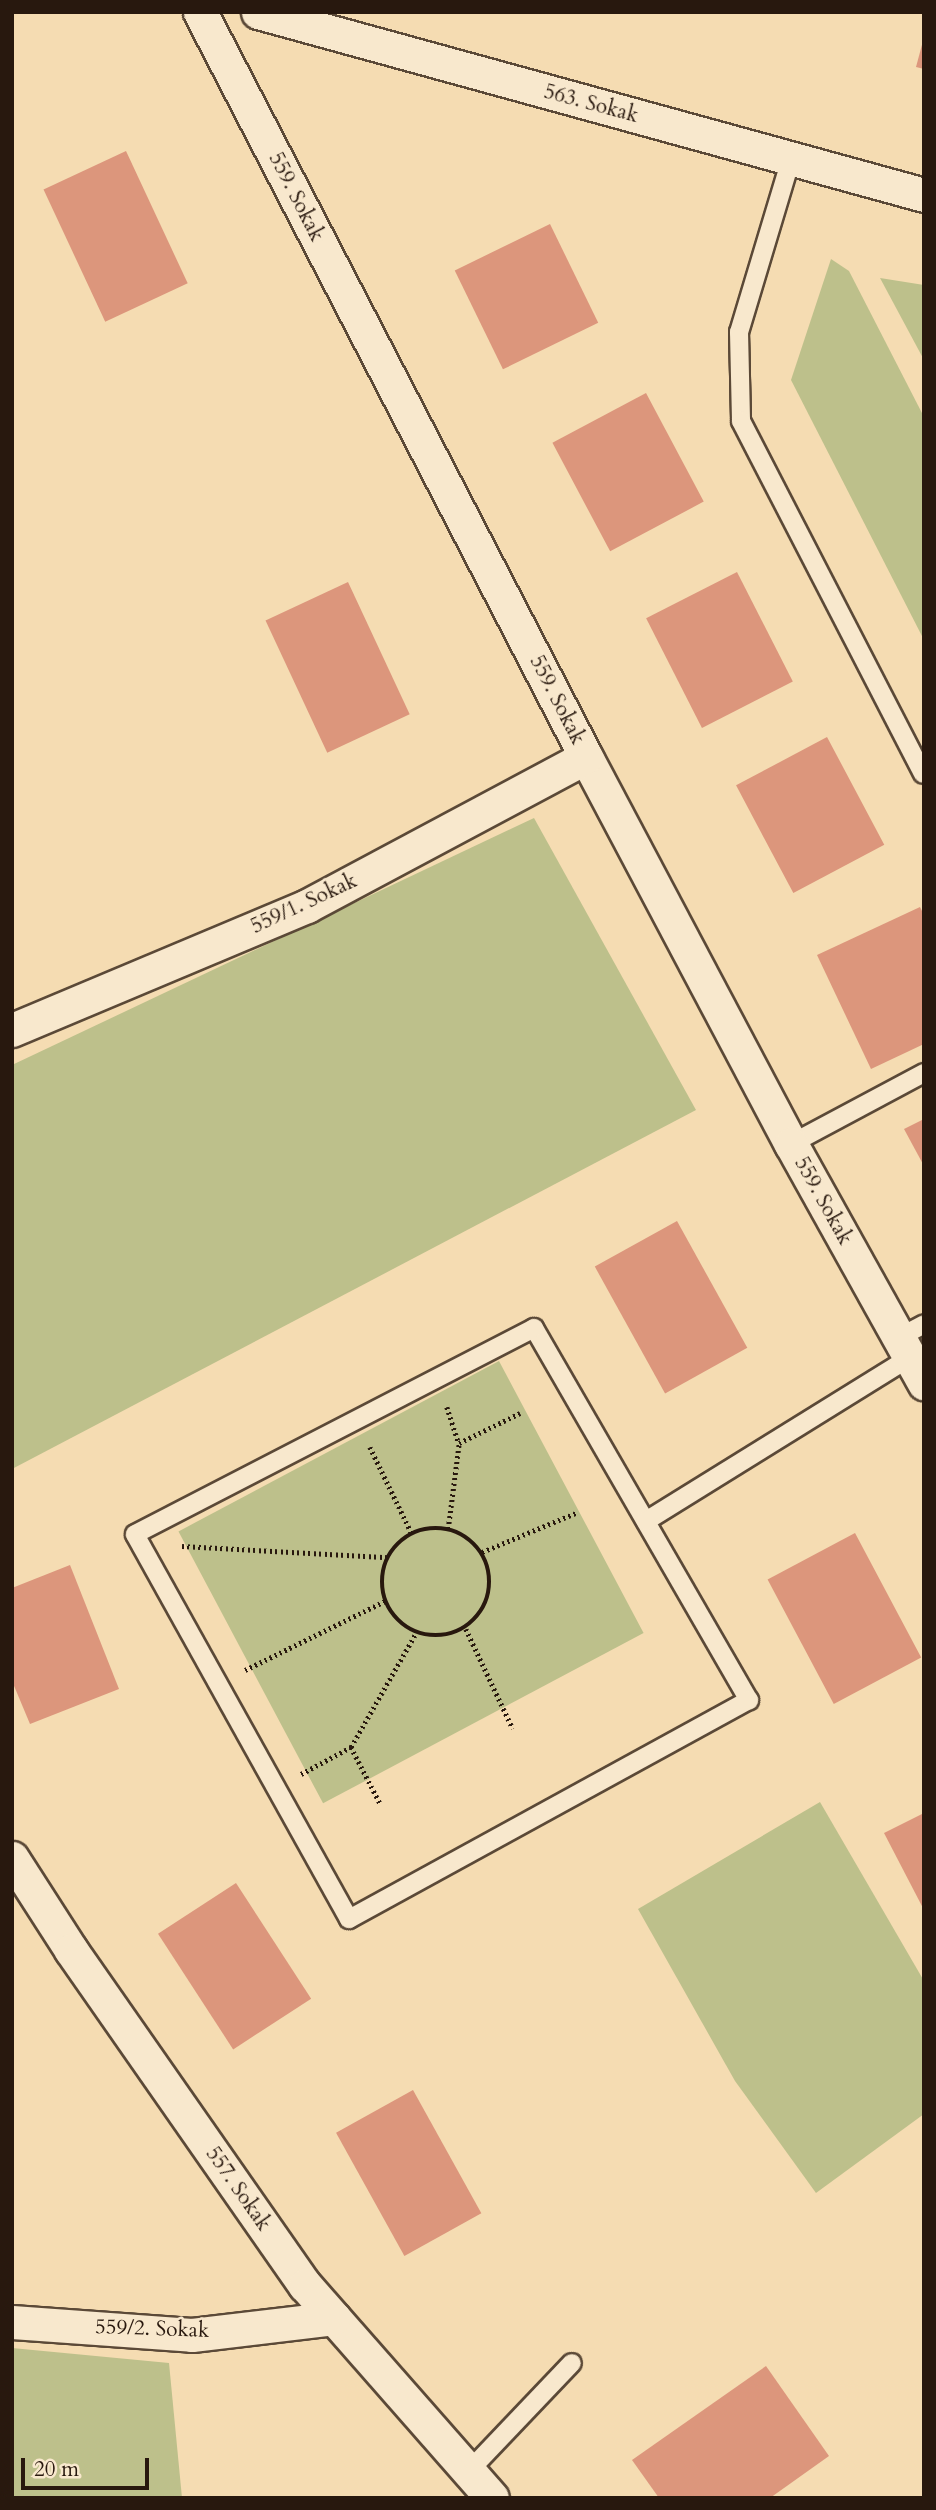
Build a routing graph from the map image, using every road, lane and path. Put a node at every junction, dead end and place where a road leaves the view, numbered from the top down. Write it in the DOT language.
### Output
graph roads {
  1 [pos="200,12"];
  2 [pos="258,12"];
  3 [pos="791,159"];
  4 [pos="924,195"];
  5 [pos="586,757"];
  6 [pos="923,774"];
  7 [pos="12,1030"];
  8 [pos="924,1073"];
  9 [pos="791,1144"];
  10 [pos="915,1350"];
  11 [pos="443,1397"];
  12 [pos="520,1413"];
  13 [pos="367,1440"];
  14 [pos="459,1443"];
  15 [pos="579,1512"];
  16 [pos="646,1521"];
  17 [pos="448,1530"];
  18 [pos="412,1534"];
  19 [pos="179,1546"];
  20 [pos="482,1552"];
  21 [pos="388,1557"];
  22 [pos="385,1601"];
  23 [pos="466,1629"];
  24 [pos="416,1633"];
  25 [pos="241,1672"];
  26 [pos="513,1729"];
  27 [pos="351,1747"];
  28 [pos="276,1788"];
  29 [pos="381,1805"];
  30 [pos="12,1858"];
  31 [pos="334,2318"];
  32 [pos="12,2322"];
  33 [pos="572,2364"];
  34 [pos="469,2472"];
  35 [pos="492,2498"];
  1 -- 5 [label="street, 559. Sokak"];
  2 -- 3 [label="street, 563. Sokak"];
  3 -- 4 [label="street, 563. Sokak"];
  3 -- 6 [label="lane"];
  5 -- 7 [label="street, 559/1. Sokak"];
  5 -- 9 [label="street, 559. Sokak"];
  8 -- 9 [label="lane"];
  9 -- 10 [label="street, 559. Sokak"];
  10 -- 16 [label="lane"];
  11 -- 14 [label="path"];
  12 -- 14 [label="path"];
  13 -- 18 [label="path"];
  14 -- 17 [label="path"];
  15 -- 20 [label="path"];
  16 -- 28 [label="lane"];
  16 -- 28 [label="lane"];
  17 -- 18 [label="path"];
  17 -- 20 [label="path"];
  18 -- 21 [label="path"];
  19 -- 21 [label="path"];
  20 -- 23 [label="path"];
  21 -- 22 [label="path"];
  22 -- 24 [label="path"];
  22 -- 25 [label="path"];
  23 -- 24 [label="path"];
  23 -- 26 [label="path"];
  24 -- 27 [label="path"];
  27 -- 28 [label="path"];
  27 -- 29 [label="path"];
  30 -- 31 [label="street, 557. Sokak"];
  31 -- 32 [label="street, 559/2. Sokak"];
  31 -- 34 [label="street, 557. Sokak"];
  33 -- 34 [label="lane"];
  34 -- 35 [label="street, 557. Sokak"];
}
